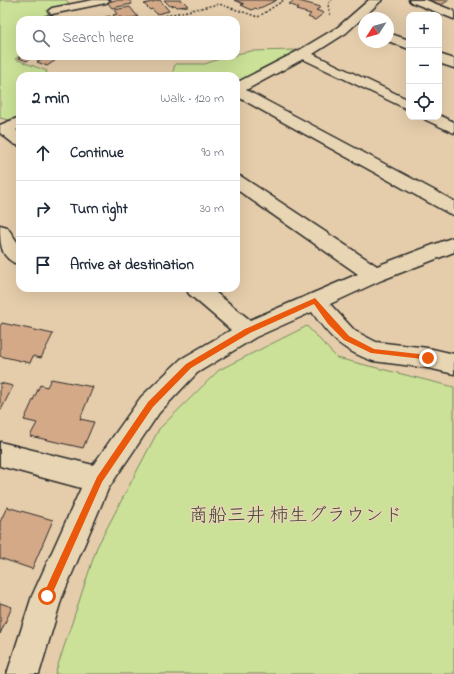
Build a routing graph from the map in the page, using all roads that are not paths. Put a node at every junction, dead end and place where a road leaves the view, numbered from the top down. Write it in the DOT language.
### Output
graph roads {
  1 [pos="106,0"];
  2 [pos="376,0"];
  3 [pos="415,0"];
  4 [pos="52,11"];
  5 [pos="367,12"];
  6 [pos="454,15"];
  7 [pos="358,24"];
  8 [pos="394,39"];
  9 [pos="406,44"];
  10 [pos="303,54"];
  11 [pos="442,59"];
  12 [pos="454,64"];
  13 [pos="240,87"];
  14 [pos="240,91"];
  15 [pos="406,105"];
  16 [pos="437,120"];
  17 [pos="16,124"];
  18 [pos="454,128"];
  19 [pos="16,138"];
  20 [pos="240,184"];
  21 [pos="454,209"];
  22 [pos="0,232"];
  23 [pos="454,244"];
  24 [pos="16,256"];
  25 [pos="375,275"];
  26 [pos="201,292"];
  27 [pos="315,301"];
  28 [pos="248,331"];
  29 [pos="454,364"];
  30 [pos="0,454"];
  31 [pos="99,480"];
  32 [pos="22,674"];
  1 -- 4 [label="lane"];
  2 -- 5 [label="street"];
  3 -- 6 [label="street"];
  7 -- 10 [label="street"];
  8 -- 9 [label="street"];
  10 -- 13 [label="street"];
  10 -- 15 [label="street"];
  11 -- 12 [label="street"];
  14 -- 21 [label="street"];
  16 -- 18 [label="street"];
  17 -- 19 [label="street"];
  20 -- 25 [label="street"];
  22 -- 24 [label="street"];
  23 -- 25 [label="street"];
  25 -- 27 [label="street"];
  26 -- 28 [label="street"];
  27 -- 28 [label="street"];
  27 -- 29 [label="street"];
  28 -- 31 [label="street"];
  30 -- 31 [label="street"];
  31 -- 32 [label="street"];
}
